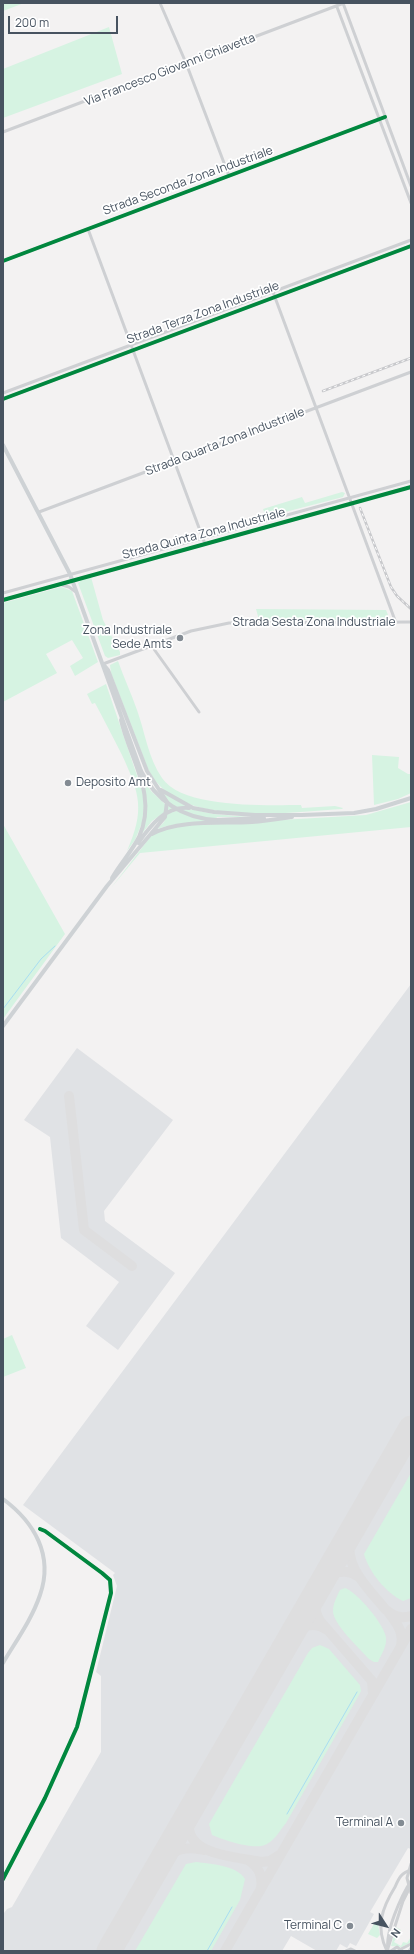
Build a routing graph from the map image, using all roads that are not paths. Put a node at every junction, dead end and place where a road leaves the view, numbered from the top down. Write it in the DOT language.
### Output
graph roads {
  1 [pos="160,3"];
  2 [pos="344,3"];
  3 [pos="337,7"];
  4 [pos="186,63"];
  5 [pos="386,117"];
  6 [pos="380,119"];
  7 [pos="3,132"];
  8 [pos="229,176"];
  9 [pos="409,181"];
  10 [pos="404,183"];
  11 [pos="411,186"];
  12 [pos="411,203"];
  13 [pos="88,229"];
  14 [pos="411,240"];
  15 [pos="406,241"];
  16 [pos="410,247"];
  17 [pos="373,254"];
  18 [pos="376,259"];
  19 [pos="3,261"];
  20 [pos="292,284"];
  21 [pos="294,290"];
  22 [pos="273,292"];
  23 [pos="275,297"];
  24 [pos="195,320"];
  25 [pos="197,326"];
  26 [pos="131,344"];
  27 [pos="133,350"];
  28 [pos="411,372"];
  29 [pos="32,382"];
  30 [pos="34,388"];
  31 [pos="3,393"];
  32 [pos="3,400"];
  33 [pos="316,408"];
  34 [pos="3,445"];
  35 [pos="174,462"];
  36 [pos="411,481"];
  37 [pos="411,487"];
  38 [pos="350,498"];
  39 [pos="352,503"];
  40 [pos="39,512"];
  41 [pos="227,531"];
  42 [pos="203,538"];
  43 [pos="229,538"];
  44 [pos="205,544"];
  45 [pos="70,574"];
  46 [pos="73,580"];
  47 [pos="58,585"];
  48 [pos="3,593"];
  49 [pos="78,594"];
  50 [pos="3,600"];
  51 [pos="411,622"];
  52 [pos="396,623"];
  53 [pos="151,645"];
  54 [pos="103,664"];
  55 [pos="118,710"];
  56 [pos="199,712"];
  57 [pos="155,785"];
  58 [pos="411,798"];
  59 [pos="193,808"];
  60 [pos="166,813"];
  61 [pos="302,816"];
  62 [pos="288,818"];
  63 [pos="148,836"];
  64 [pos="117,869"];
  65 [pos="107,886"];
  66 [pos="3,1026"];
  67 [pos="3,1499"];
  68 [pos="40,1529"];
  69 [pos="3,1663"];
  70 [pos="411,1864"];
  71 [pos="411,1870"];
  72 [pos="3,1879"];
  73 [pos="411,1881"];
  74 [pos="411,1885"];
  75 [pos="411,1893"];
  76 [pos="411,1944"];
  77 [pos="411,1948"];
  78 [pos="389,1950"];
  79 [pos="402,1950"];
  80 [pos="346,1951"];
  81 [pos="355,1951"];
  82 [pos="409,1951"];
  1 -- 4 [label="street"];
  2 -- 3 [label="street, Via Francesco Giovanni Chiavetta"];
  2 -- 5 [label="street"];
  3 -- 4 [label="street, Via Francesco Giovanni Chiavetta"];
  3 -- 6 [label="street"];
  4 -- 7 [label="street, Via Francesco Giovanni Chiavetta"];
  4 -- 8 [label="street"];
  5 -- 6 [label="street, Strada Seconda Zona Industriale"];
  5 -- 9 [label="street"];
  6 -- 8 [label="street, Strada Seconda Zona Industriale"];
  6 -- 10 [label="street"];
  8 -- 13 [label="street, Strada Seconda Zona Industriale"];
  9 -- 10 [label="street"];
  9 -- 11 [label="street"];
  10 -- 12 [label="street"];
  13 -- 19 [label="street, Strada Seconda Zona Industriale"];
  13 -- 26 [label="street"];
  14 -- 15 [label="street, Strada Terza Zona Industriale"];
  15 -- 16 [label="street"];
  15 -- 17 [label="street, Strada Terza Zona Industriale"];
  16 -- 18 [label="street, Strada Terza Zona Industriale"];
  17 -- 18 [label="street"];
  17 -- 20 [label="street, Strada Terza Zona Industriale"];
  18 -- 21 [label="street, Strada Terza Zona Industriale"];
  20 -- 21 [label="street"];
  20 -- 22 [label="street, Strada Terza Zona Industriale"];
  21 -- 23 [label="street, Strada Terza Zona Industriale"];
  22 -- 23 [label="street"];
  22 -- 24 [label="street, Strada Terza Zona Industriale"];
  23 -- 25 [label="street, Strada Terza Zona Industriale"];
  23 -- 33 [label="street"];
  24 -- 25 [label="street"];
  24 -- 26 [label="street, Strada Terza Zona Industriale"];
  25 -- 27 [label="street, Strada Terza Zona Industriale"];
  26 -- 27 [label="street"];
  26 -- 29 [label="street, Strada Terza Zona Industriale"];
  27 -- 30 [label="street, Strada Terza Zona Industriale"];
  27 -- 35 [label="street"];
  28 -- 33 [label="street, Strada Quarta Zona Industriale"];
  29 -- 30 [label="street"];
  29 -- 31 [label="street, Strada Terza Zona Industriale"];
  30 -- 32 [label="street, Strada Terza Zona Industriale"];
  33 -- 35 [label="street, Strada Quarta Zona Industriale"];
  33 -- 38 [label="street"];
  34 -- 40 [label="main road"];
  35 -- 40 [label="street, Strada Quarta Zona Industriale"];
  35 -- 42 [label="street"];
  36 -- 38 [label="street, Strada Quinta Zona Industriale"];
  37 -- 39 [label="street, Strada Quinta Zona Industriale"];
  38 -- 39 [label="street"];
  38 -- 41 [label="street, Strada Quinta Zona Industriale"];
  39 -- 43 [label="street, Strada Quinta Zona Industriale"];
  39 -- 52 [label="street"];
  40 -- 45 [label="main road"];
  41 -- 42 [label="street, Strada Quinta Zona Industriale"];
  41 -- 43 [label="street"];
  42 -- 44 [label="street"];
  42 -- 45 [label="street, Strada Quinta Zona Industriale"];
  43 -- 44 [label="street, Strada Quinta Zona Industriale"];
  44 -- 46 [label="street, Strada Quinta Zona Industriale"];
  45 -- 46 [label="main road"];
  45 -- 48 [label="street, Strada Quinta Zona Industriale"];
  46 -- 47 [label="street, Strada Quinta Zona Industriale"];
  46 -- 49 [label="main road"];
  47 -- 49 [label="street"];
  47 -- 50 [label="street, Strada Quinta Zona Industriale"];
  49 -- 54 [label="main road"];
  51 -- 52 [label="street, Strada Sesta Zona Industriale"];
  52 -- 53 [label="street, Strada Sesta Zona Industriale"];
  53 -- 54 [label="street, Strada Sesta Zona Industriale"];
  53 -- 56 [label="street"];
  54 -- 55 [label="main road"];
  54 -- 57 [label="main road"];
  55 -- 62 [label="main road, bridge"];
  55 -- 64 [label="main road"];
  57 -- 59 [label="main road"];
  57 -- 60 [label="main road"];
  58 -- 61 [label="main road"];
  59 -- 60 [label="main road"];
  59 -- 61 [label="main road"];
  60 -- 63 [label="main road"];
  60 -- 64 [label="main road"];
  61 -- 62 [label="main road"];
  62 -- 63 [label="main road"];
  63 -- 65 [label="main road"];
  64 -- 65 [label="main road"];
  65 -- 66 [label="main road"];
  67 -- 69 [label="main road"];
  68 -- 72 [label="street"];
  70 -- 75 [label="street, bridge"];
  71 -- 78 [label="street"];
  73 -- 78 [label="street"];
  74 -- 78 [label="street"];
  76 -- 79 [label="street"];
  77 -- 82 [label="street"];
  78 -- 79 [label="street"];
  80 -- 81 [label="street"];
}
